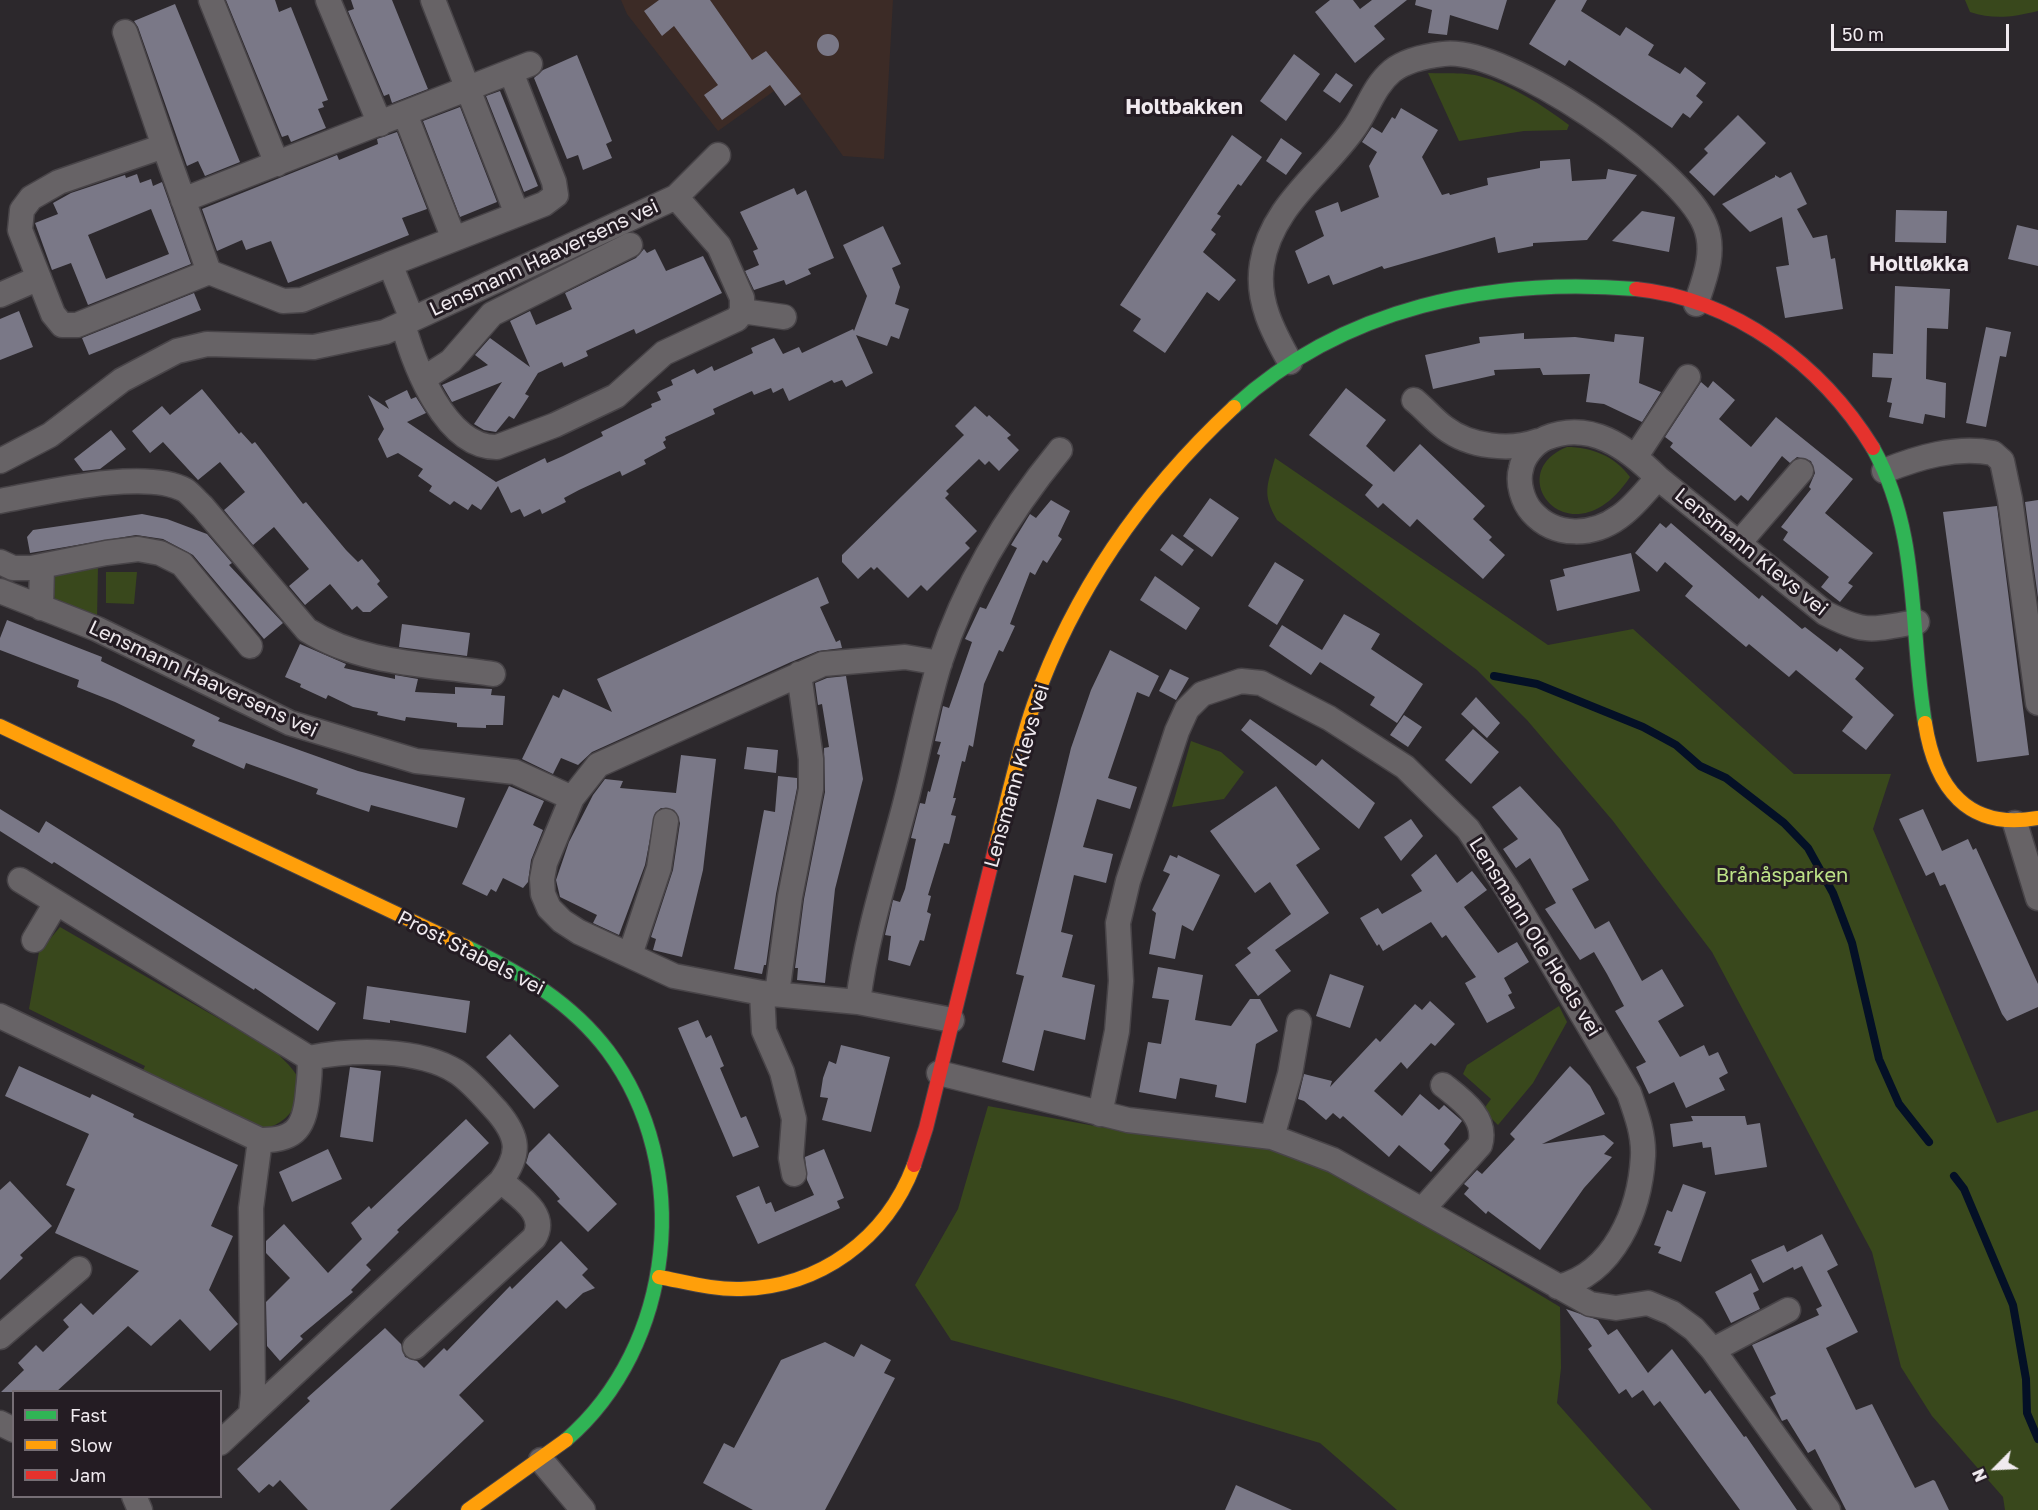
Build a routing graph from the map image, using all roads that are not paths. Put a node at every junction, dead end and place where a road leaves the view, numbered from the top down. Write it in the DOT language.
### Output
graph roads {
  1 [pos="211,0"];
  2 [pos="328,0"];
  3 [pos="433,0"];
  4 [pos="125,32"];
  5 [pos="469,89"];
  6 [pos="405,114"];
  7 [pos="380,124"];
  8 [pos="164,146"];
  9 [pos="718,155"];
  10 [pos="277,164"];
  11 [pos="675,196"];
  12 [pos="183,200"];
  13 [pos="517,214"];
  14 [pos="454,239"];
  15 [pos="630,245"];
  16 [pos="390,264"];
  17 [pos="209,272"];
  18 [pos="39,278"];
  19 [pos="0,295"];
  20 [pos="1696,304"];
  21 [pos="742,311"];
  22 [pos="784,317"];
  23 [pos="407,322"];
  24 [pos="1290,362"];
  25 [pos="1688,377"];
  26 [pos="423,379"];
  27 [pos="1414,400"];
  28 [pos="1538,441"];
  29 [pos="1060,450"];
  30 [pos="1636,456"];
  31 [pos="0,461"];
  32 [pos="1801,471"];
  33 [pos="1884,471"];
  34 [pos="1658,478"];
  35 [pos="0,501"];
  36 [pos="1739,543"];
  37 [pos="0,562"];
  38 [pos="42,566"];
  39 [pos="0,591"];
  40 [pos="41,608"];
  41 [pos="1917,622"];
  42 [pos="250,646"];
  43 [pos="940,663"];
  44 [pos="493,674"];
  45 [pos="799,674"];
  46 [pos="2038,703"];
  47 [pos="0,726"];
  48 [pos="572,798"];
  49 [pos="2038,818"];
  50 [pos="666,821"];
  51 [pos="2014,823"];
  52 [pos="20,880"];
  53 [pos="2038,898"];
  54 [pos="56,903"];
  55 [pos="34,940"];
  56 [pos="630,956"];
  57 [pos="770,993"];
  58 [pos="858,1002"];
  59 [pos="1,1020"];
  60 [pos="952,1020"];
  61 [pos="1299,1022"];
  62 [pos="309,1058"];
  63 [pos="939,1073"];
  64 [pos="1443,1085"];
  65 [pos="1100,1114"];
  66 [pos="1272,1137"];
  67 [pos="260,1140"];
  68 [pos="794,1174"];
  69 [pos="501,1180"];
  70 [pos="1422,1210"];
  71 [pos="79,1269"];
  72 [pos="659,1277"];
  73 [pos="1558,1287"];
  74 [pos="1788,1310"];
  75 [pos="0,1337"];
  76 [pos="415,1347"];
  77 [pos="1713,1350"];
  78 [pos="251,1414"];
  79 [pos="222,1441"];
  80 [pos="542,1460"];
  81 [pos="468,1510"];
  82 [pos="583,1510"];
  83 [pos="1828,1510"];
  1 -- 10 [label="street"];
  2 -- 7 [label="street"];
  3 -- 5 [label="street"];
  4 -- 8 [label="street"];
  5 -- 6 [label="street"];
  5 -- 13 [label="street"];
  5 -- 13 [label="street"];
  6 -- 7 [label="street"];
  6 -- 14 [label="street"];
  7 -- 10 [label="street"];
  8 -- 12 [label="street"];
  8 -- 18 [label="street"];
  9 -- 11 [label="street, Lensmann Haaversens vei"];
  10 -- 12 [label="street"];
  11 -- 21 [label="street, Lensmann Haaversens vei"];
  11 -- 23 [label="street, Lensmann Haaversens vei"];
  12 -- 17 [label="street"];
  13 -- 14 [label="street"];
  14 -- 16 [label="street"];
  15 -- 26 [label="street, Lensmann Haaversens vei"];
  16 -- 17 [label="street"];
  16 -- 23 [label="street, Lensmann Haaversens vei"];
  17 -- 18 [label="street"];
  18 -- 19 [label="street"];
  20 -- 24 [label="street, Lensmann Klevs vei"];
  20 -- 24 [label="street"];
  20 -- 33 [label="street, Lensmann Klevs vei"];
  21 -- 22 [label="street"];
  21 -- 26 [label="street, Lensmann Haaversens vei"];
  23 -- 26 [label="street, Lensmann Haaversens vei"];
  23 -- 31 [label="street, Lensmann Haaversens vei"];
  24 -- 60 [label="street, Lensmann Klevs vei"];
  25 -- 30 [label="street"];
  27 -- 28 [label="street, Lensmann Klevs vei"];
  28 -- 30 [label="street, Lensmann Klevs vei"];
  28 -- 34 [label="street, Lensmann Klevs vei"];
  29 -- 43 [label="street"];
  30 -- 34 [label="street, Lensmann Klevs vei"];
  32 -- 36 [label="street"];
  33 -- 41 [label="street, Lensmann Klevs vei"];
  33 -- 46 [label="street"];
  34 -- 36 [label="street, Lensmann Klevs vei"];
  35 -- 44 [label="street"];
  36 -- 41 [label="street, Lensmann Klevs vei"];
  37 -- 38 [label="street"];
  38 -- 40 [label="street"];
  38 -- 42 [label="street"];
  39 -- 40 [label="street, Lensmann Haaversens vei"];
  40 -- 48 [label="street, Lensmann Haaversens vei"];
  41 -- 51 [label="street, Lensmann Klevs vei"];
  43 -- 45 [label="street"];
  43 -- 58 [label="street"];
  45 -- 48 [label="street"];
  45 -- 57 [label="street"];
  47 -- 72 [label="street, Prost Stabels vei"];
  48 -- 56 [label="street"];
  49 -- 51 [label="street, Lensmann Klevs vei"];
  50 -- 56 [label="street"];
  51 -- 53 [label="street"];
  52 -- 54 [label="street"];
  54 -- 55 [label="street"];
  54 -- 62 [label="street"];
  56 -- 57 [label="street"];
  57 -- 58 [label="street"];
  57 -- 68 [label="street"];
  58 -- 60 [label="street"];
  59 -- 67 [label="street"];
  60 -- 63 [label="street, Lensmann Klevs vei"];
  61 -- 66 [label="street"];
  62 -- 67 [label="street"];
  62 -- 69 [label="street"];
  63 -- 65 [label="street"];
  63 -- 72 [label="street, Lensmann Klevs vei"];
  64 -- 70 [label="street"];
  65 -- 66 [label="street"];
  65 -- 73 [label="street, Lensmann Ole Hoels vei"];
  66 -- 70 [label="street"];
  67 -- 78 [label="street"];
  69 -- 76 [label="street"];
  69 -- 78 [label="street"];
  70 -- 73 [label="street"];
  71 -- 75 [label="street"];
  72 -- 80 [label="street, Prost Stabels vei"];
  73 -- 77 [label="street"];
  74 -- 77 [label="street"];
  77 -- 83 [label="street"];
  78 -- 79 [label="street"];
  80 -- 81 [label="street, Prost Stabels vei"];
  80 -- 82 [label="street"];
}
